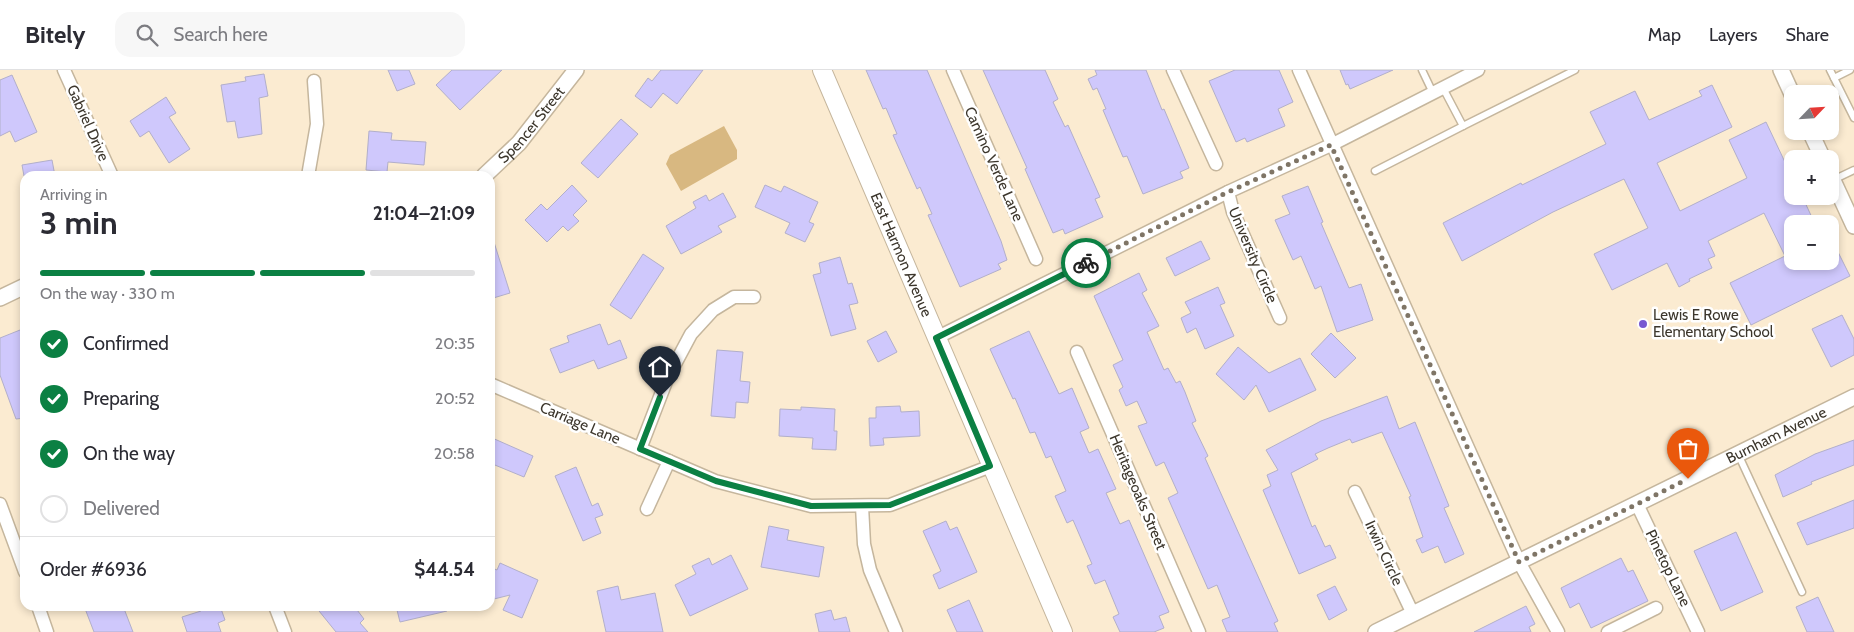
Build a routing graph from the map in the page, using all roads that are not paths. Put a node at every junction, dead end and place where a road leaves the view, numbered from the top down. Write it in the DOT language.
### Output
graph roads {
  1 [pos="64,70"];
  2 [pos="576,70"];
  3 [pos="822,70"];
  4 [pos="953,70"];
  5 [pos="1174,70"];
  6 [pos="1298,70"];
  7 [pos="1422,70"];
  8 [pos="1478,70"];
  9 [pos="1575,70"];
  10 [pos="1781,70"];
  11 [pos="1830,70"];
  12 [pos="1850,70"];
  13 [pos="1834,78"];
  14 [pos="314,80"];
  15 [pos="1788,85"];
  16 [pos="1438,90"];
  17 [pos="1854,116"];
  18 [pos="1463,126"];
  19 [pos="1331,145"];
  20 [pos="1216,164"];
  21 [pos="1854,170"];
  22 [pos="110,171"];
  23 [pos="309,171"];
  24 [pos="489,171"];
  25 [pos="1375,171"];
  26 [pos="1839,175"];
  27 [pos="1228,192"];
  28 [pos="1839,193"];
  29 [pos="1854,226"];
  30 [pos="1036,259"];
  31 [pos="20,288"];
  32 [pos="754,297"];
  33 [pos="0,298"];
  34 [pos="1280,318"];
  35 [pos="936,338"];
  36 [pos="1077,352"];
  37 [pos="495,386"];
  38 [pos="1854,397"];
  39 [pos="640,449"];
  40 [pos="1738,454"];
  41 [pos="669,461"];
  42 [pos="990,466"];
  43 [pos="1355,492"];
  44 [pos="1637,504"];
  45 [pos="862,506"];
  46 [pos="647,509"];
  47 [pos="1,512"];
  48 [pos="20,560"];
  49 [pos="1519,562"];
  50 [pos="1802,592"];
  51 [pos="1656,608"];
  52 [pos="40,611"];
  53 [pos="277,611"];
  54 [pos="1413,614"];
  55 [pos="47,632"];
  56 [pos="285,632"];
  57 [pos="896,632"];
  58 [pos="1063,632"];
  59 [pos="1199,632"];
  60 [pos="1376,632"];
  61 [pos="1558,632"];
  62 [pos="1608,632"];
  63 [pos="1698,632"];
  1 -- 22 [label="street, Gabriel Drive"];
  2 -- 24 [label="street, Spencer Street"];
  3 -- 35 [label="main road, East Harmon Avenue"];
  4 -- 30 [label="street, Camino Verde Lane"];
  5 -- 20 [label="street"];
  6 -- 19 [label="street"];
  7 -- 16 [label="lane"];
  8 -- 16 [label="street"];
  9 -- 18 [label="lane"];
  10 -- 15 [label="street"];
  11 -- 13 [label="lane"];
  12 -- 13 [label="lane"];
  13 -- 17 [label="lane"];
  14 -- 23 [label="street"];
  16 -- 18 [label="lane"];
  16 -- 19 [label="street"];
  18 -- 25 [label="lane"];
  19 -- 27 [label="street"];
  19 -- 49 [label="street"];
  21 -- 26 [label="lane"];
  27 -- 34 [label="street, University Circle"];
  27 -- 35 [label="street"];
  28 -- 29 [label="street"];
  31 -- 33 [label="street"];
  32 -- 39 [label="street"];
  35 -- 42 [label="main road, East Harmon Avenue"];
  36 -- 59 [label="street, Heritageoaks Street"];
  37 -- 39 [label="street, Carriage Lane"];
  38 -- 40 [label="street, Burnham Avenue"];
  39 -- 41 [label="street, Carriage Lane"];
  40 -- 44 [label="street, Burnham Avenue"];
  40 -- 50 [label="lane"];
  41 -- 45 [label="street, Carriage Lane"];
  41 -- 46 [label="street"];
  42 -- 45 [label="street, Carriage Lane"];
  42 -- 58 [label="main road, East Harmon Avenue"];
  43 -- 54 [label="street, Irwin Circle"];
  44 -- 49 [label="street, Burnham Avenue"];
  44 -- 63 [label="street, Pinetop Lane"];
  45 -- 57 [label="street"];
  47 -- 48 [label="street"];
  49 -- 54 [label="street, Burnham Avenue"];
  49 -- 61 [label="street"];
  51 -- 62 [label="street"];
  52 -- 55 [label="street"];
  53 -- 56 [label="street"];
  54 -- 60 [label="street, Burnham Avenue"];
}
